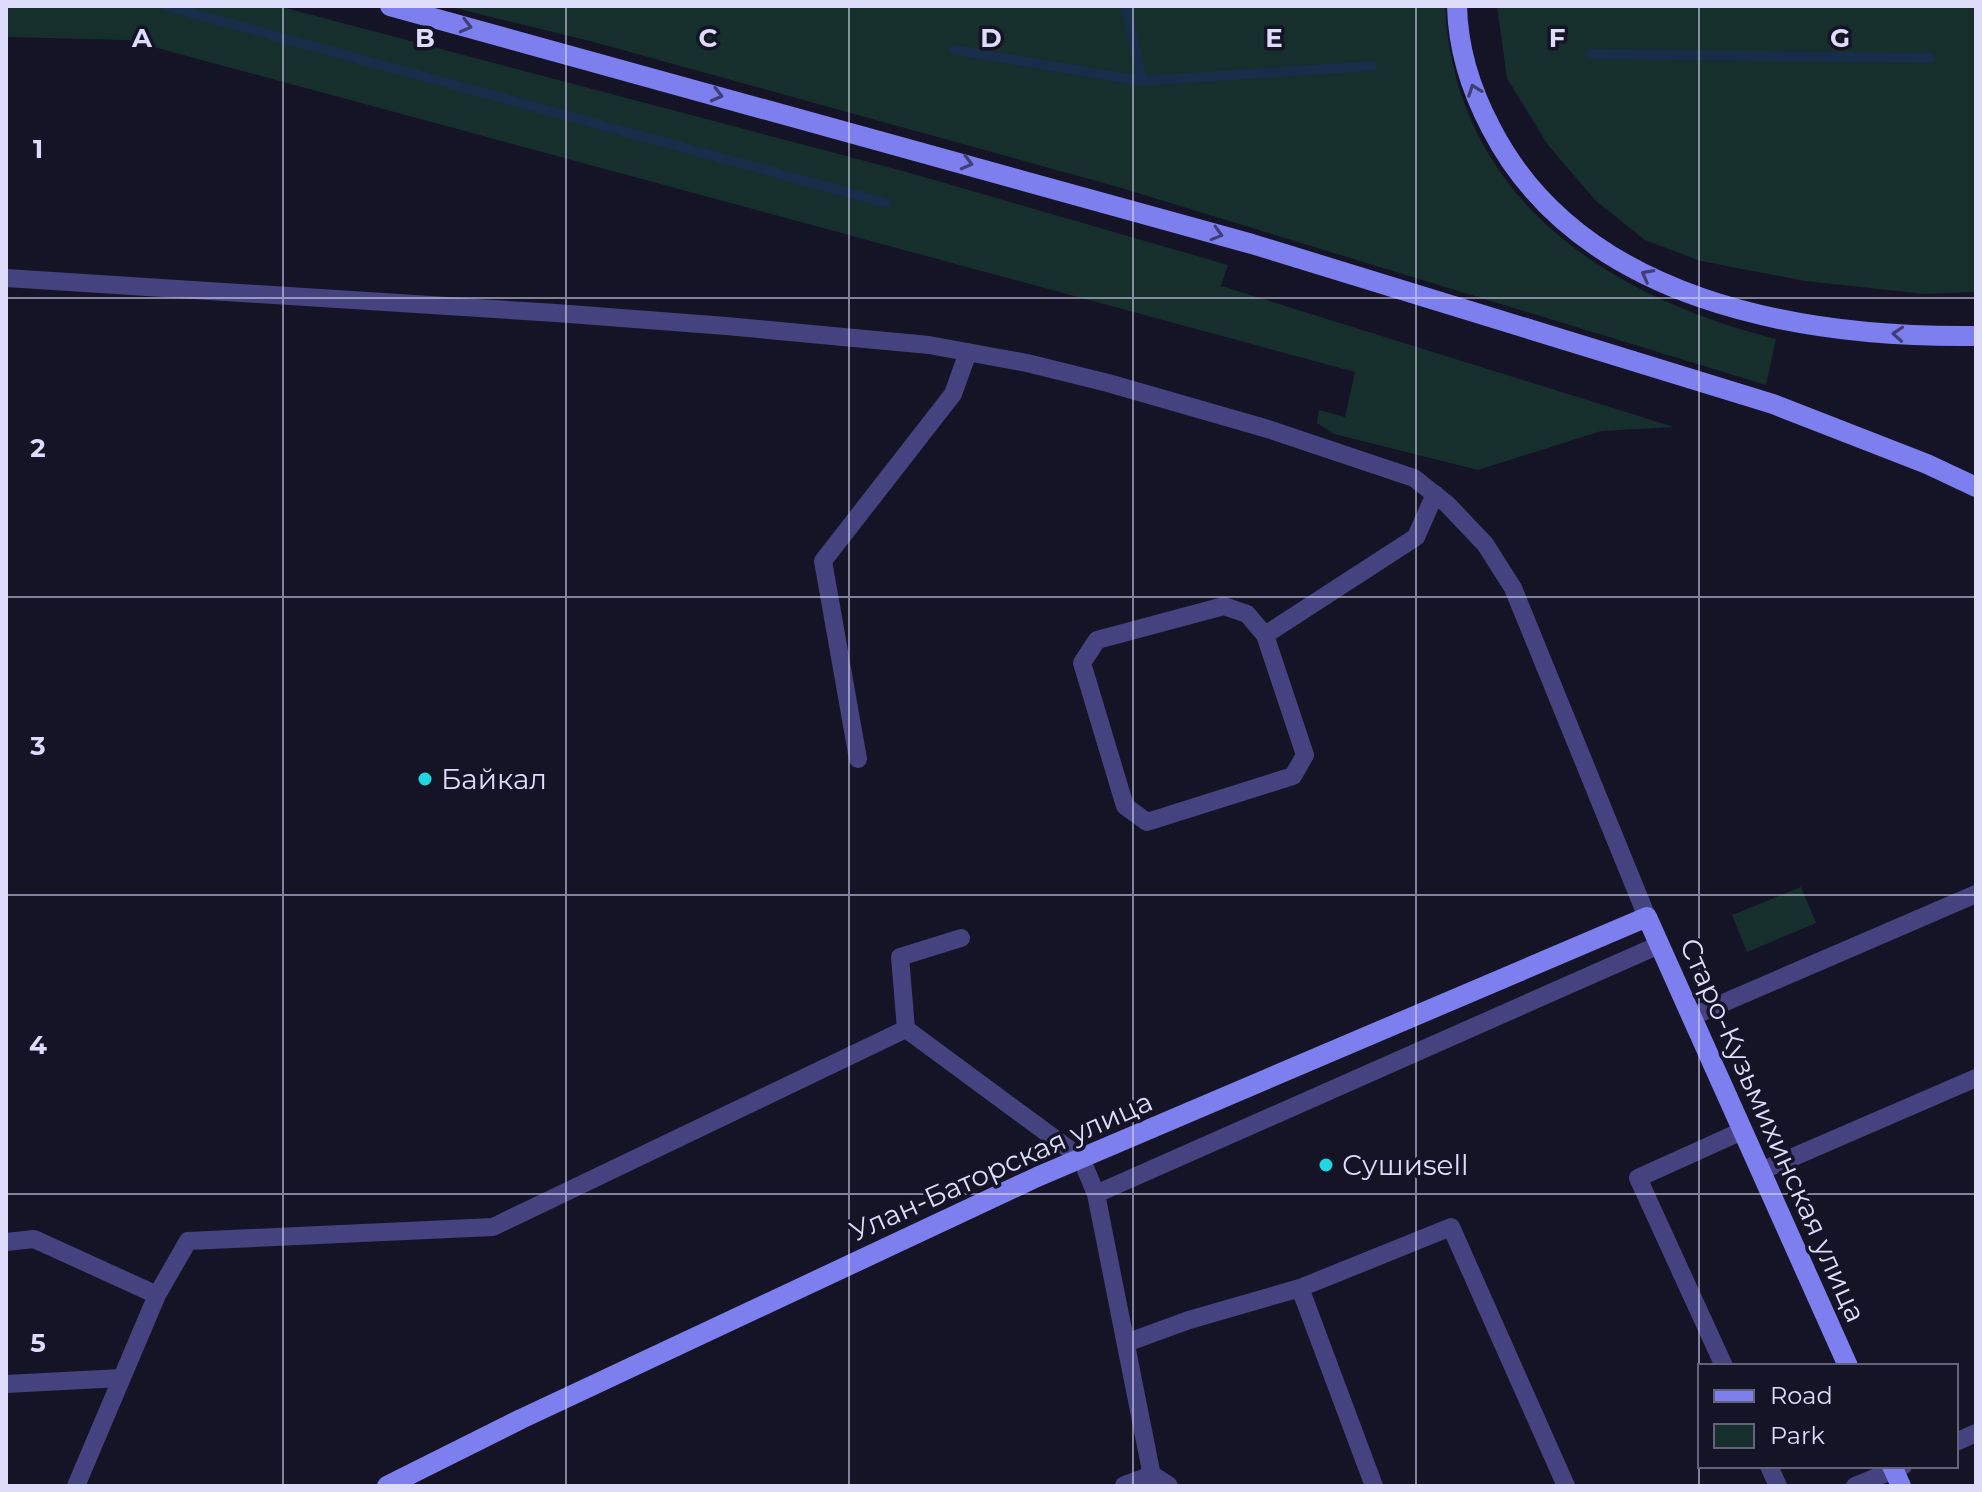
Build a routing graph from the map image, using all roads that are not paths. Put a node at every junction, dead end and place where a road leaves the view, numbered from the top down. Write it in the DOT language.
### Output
graph roads {
  1 [pos="390,6"];
  2 [pos="1457,6"];
  3 [pos="6,278"];
  4 [pos="1976,336"];
  5 [pos="968,352"];
  6 [pos="1976,487"];
  7 [pos="1435,494"];
  8 [pos="1265,635"];
  9 [pos="858,759"];
  10 [pos="1976,894"];
  11 [pos="1647,917"];
  12 [pos="961,938"];
  13 [pos="1659,945"];
  14 [pos="1693,1016"];
  15 [pos="906,1029"];
  16 [pos="1976,1078"];
  17 [pos="1742,1131"];
  18 [pos="1081,1158"];
  19 [pos="1761,1171"];
  20 [pos="1096,1194"];
  21 [pos="6,1242"];
  22 [pos="1300,1288"];
  23 [pos="157,1295"];
  24 [pos="1126,1343"];
  25 [pos="1723,1364"];
  26 [pos="1847,1364"];
  27 [pos="121,1378"];
  28 [pos="6,1384"];
  29 [pos="1897,1472"];
  30 [pos="1160,1481"];
  31 [pos="76,1486"];
  32 [pos="387,1486"];
  33 [pos="1125,1486"];
  34 [pos="1374,1486"];
  35 [pos="1566,1486"];
  36 [pos="1855,1486"];
  1 -- 6 [label="main road, one-way"];
  4 -- 2 [label="main road, one-way"];
  3 -- 5 [label="lane"];
  5 -- 7 [label="lane"];
  5 -- 9 [label="lane"];
  7 -- 8 [label="lane"];
  7 -- 11 [label="lane"];
  8 -- 8 [label="lane"];
  10 -- 14 [label="lane"];
  11 -- 13 [label="main road, Старо-Кузьмихинская улица"];
  11 -- 18 [label="main road, Улан-Баторская улица"];
  12 -- 15 [label="lane"];
  13 -- 14 [label="main road, Старо-Кузьмихинская улица"];
  13 -- 20 [label="lane"];
  14 -- 17 [label="main road, Старо-Кузьмихинская улица"];
  15 -- 18 [label="lane"];
  15 -- 23 [label="lane"];
  16 -- 19 [label="lane"];
  17 -- 19 [label="main road, Старо-Кузьмихинская улица"];
  17 -- 25 [label="lane"];
  18 -- 20 [label="lane"];
  18 -- 32 [label="main road, Улан-Баторская улица"];
  19 -- 26 [label="main road, Старо-Кузьмихинская улица"];
  20 -- 24 [label="lane"];
  21 -- 23 [label="lane"];
  22 -- 24 [label="lane"];
  22 -- 34 [label="lane"];
  22 -- 35 [label="lane"];
  23 -- 27 [label="lane"];
  24 -- 30 [label="lane"];
  27 -- 28 [label="lane"];
  27 -- 31 [label="lane"];
  29 -- 36 [label="lane"];
  30 -- 33 [label="street"];
}
